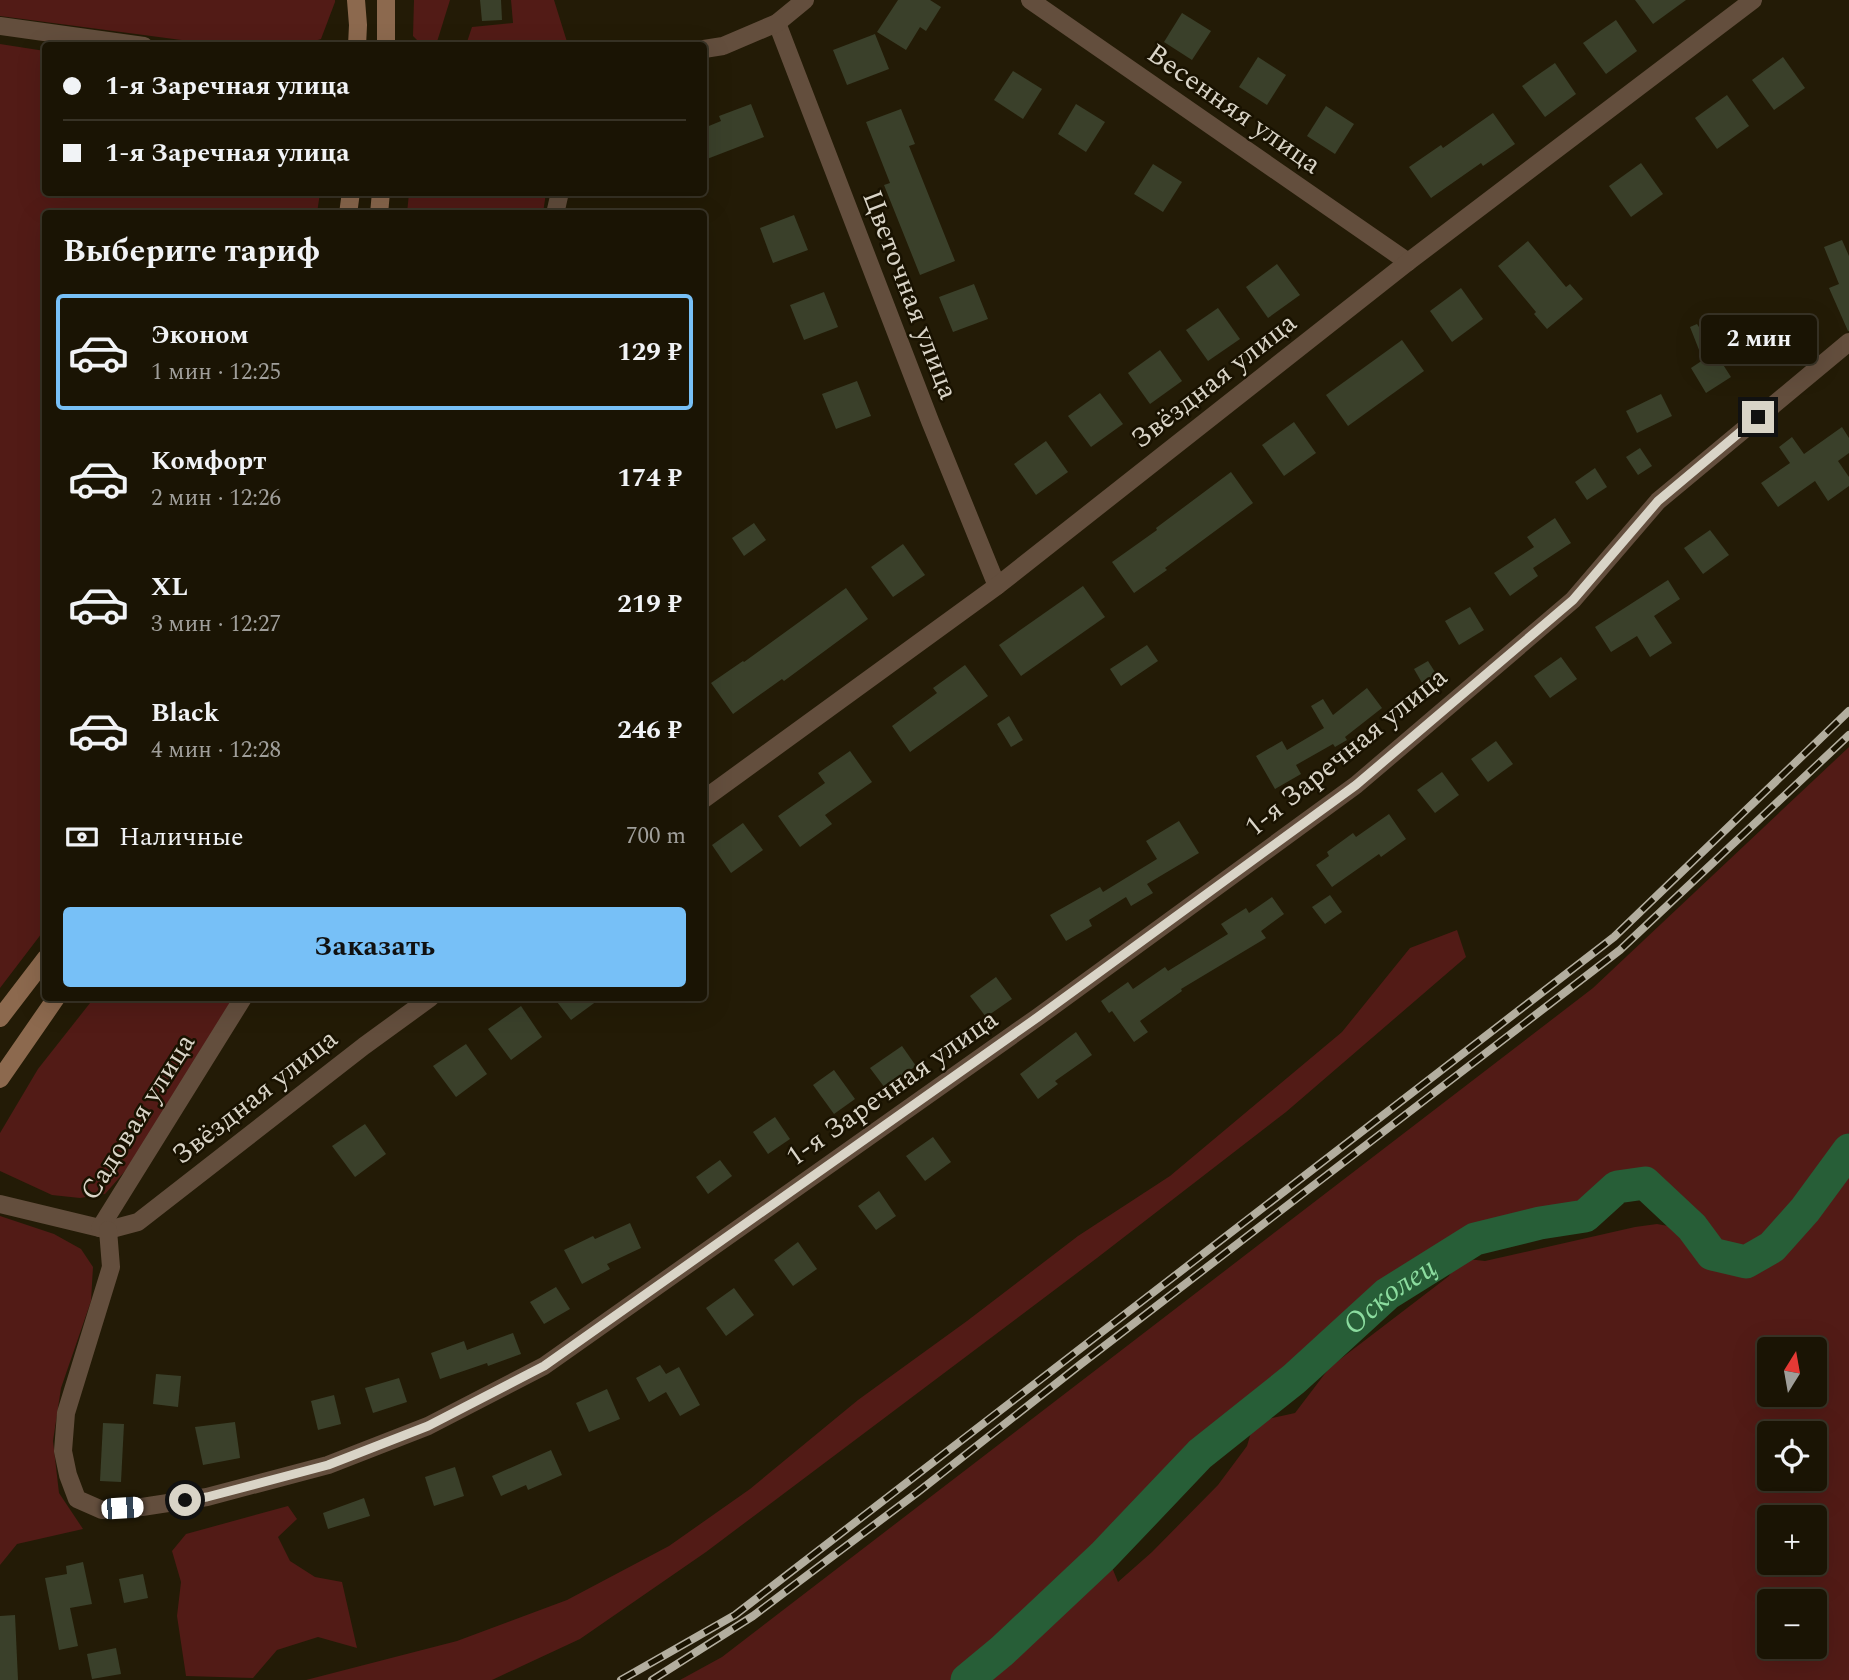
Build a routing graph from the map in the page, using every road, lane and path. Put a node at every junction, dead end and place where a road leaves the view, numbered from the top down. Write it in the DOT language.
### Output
graph roads {
  1 [pos="356,0"];
  2 [pos="386,0"];
  3 [pos="805,0"];
  4 [pos="1030,0"];
  5 [pos="1753,0"];
  6 [pos="777,23"];
  7 [pos="0,26"];
  8 [pos="115,42"];
  9 [pos="357,42"];
  10 [pos="386,42"];
  11 [pos="707,49"];
  12 [pos="1408,262"];
  13 [pos="1849,342"];
  14 [pos="997,586"];
  15 [pos="707,797"];
  16 [pos="42,963"];
  17 [pos="54,1001"];
  18 [pos="241,1001"];
  19 [pos="426,1001"];
  20 [pos="0,1018"];
  21 [pos="0,1079"];
  22 [pos="0,1204"];
  23 [pos="104,1229"];
  1 -- 9 [label="main road"];
  2 -- 10 [label="main road"];
  3 -- 6 [label="street"];
  4 -- 12 [label="street, Весенняя улица"];
  5 -- 12 [label="street, Звёздная улица"];
  6 -- 11 [label="street"];
  6 -- 14 [label="street, Цветочная улица"];
  7 -- 8 [label="street"];
  12 -- 14 [label="street, Звёздная улица"];
  13 -- 23 [label="street, 1-я Заречная улица"];
  14 -- 15 [label="street, Звёздная улица"];
  16 -- 20 [label="main road"];
  17 -- 21 [label="main road"];
  18 -- 23 [label="street, Садовая улица"];
  19 -- 23 [label="street, Звёздная улица"];
  22 -- 23 [label="street"];
}
